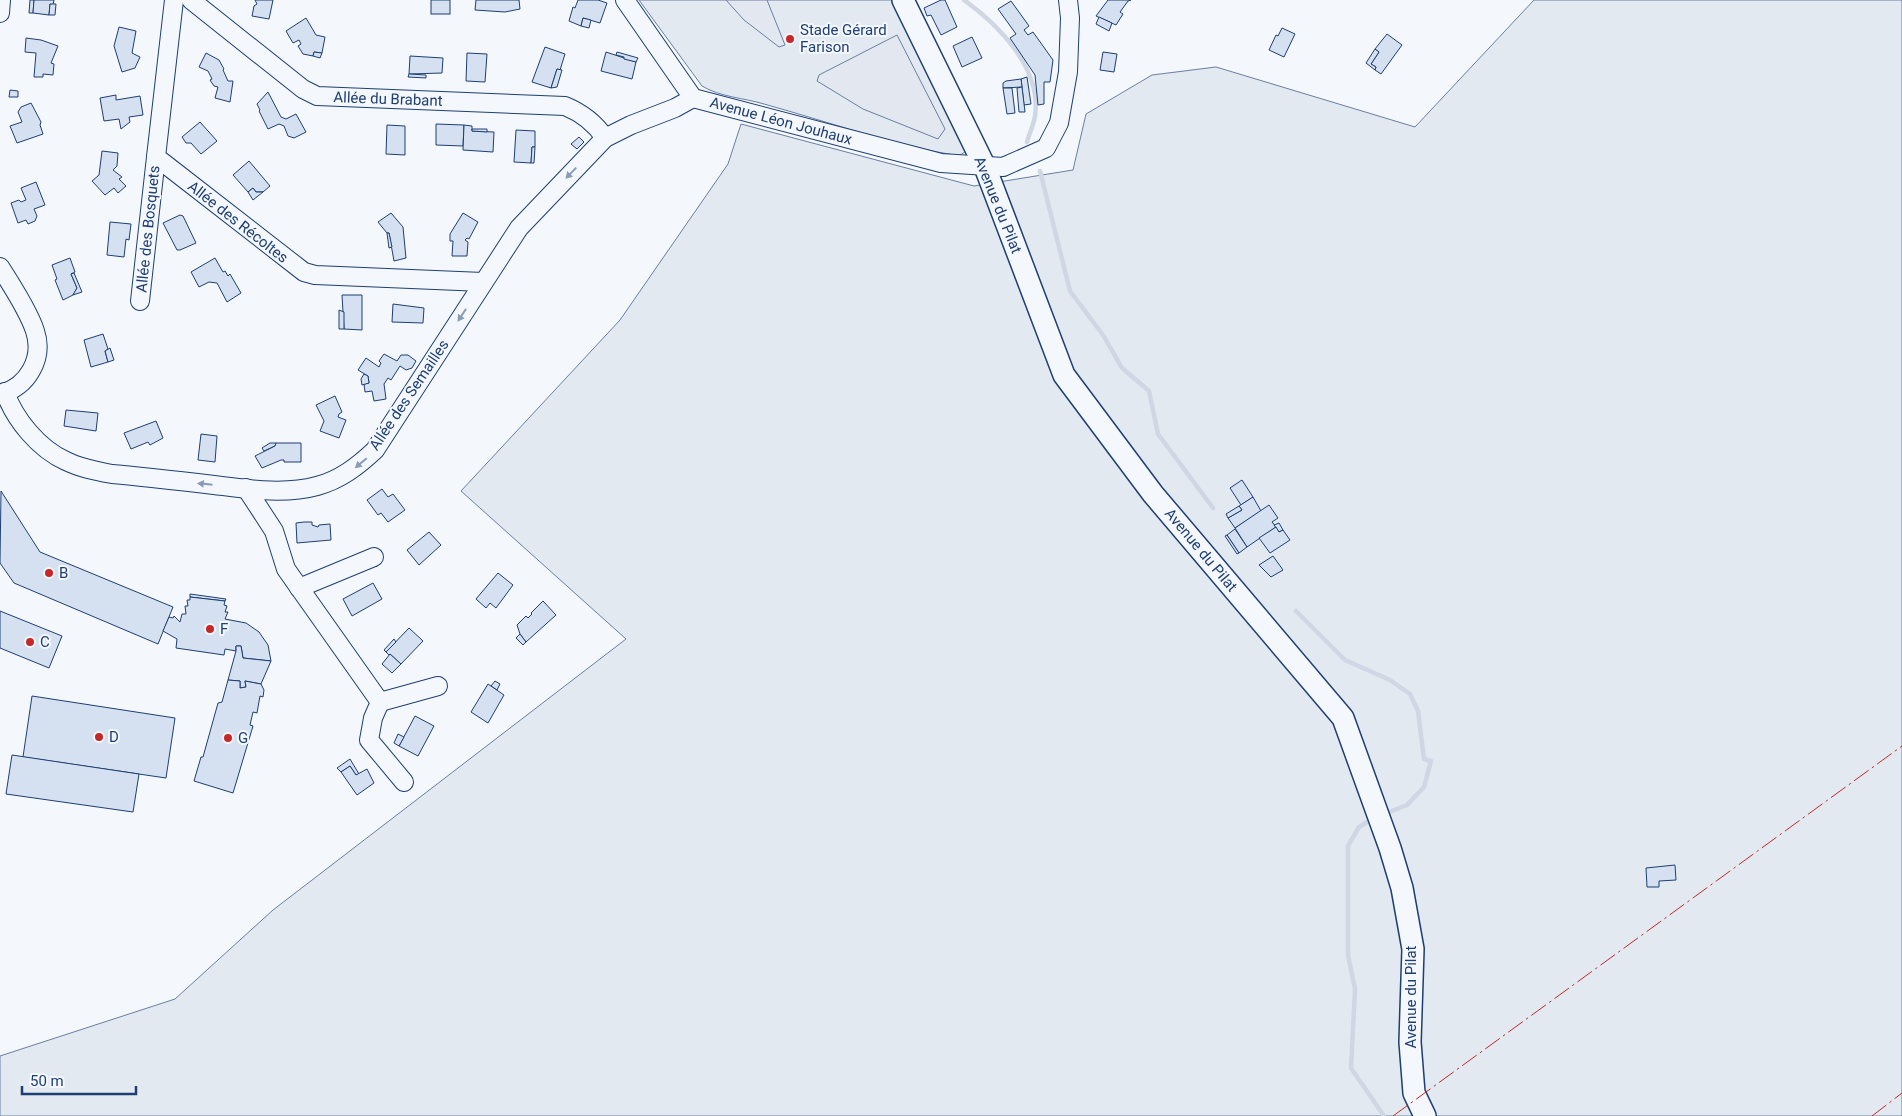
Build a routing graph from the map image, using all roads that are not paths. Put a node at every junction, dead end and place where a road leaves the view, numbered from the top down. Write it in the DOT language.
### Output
graph roads {
  1 [pos="1,0"];
  2 [pos="174,0"];
  3 [pos="191,0"];
  4 [pos="625,0"];
  5 [pos="903,0"];
  6 [pos="1068,0"];
  7 [pos="0,13"];
  8 [pos="693,98"];
  9 [pos="606,138"];
  10 [pos="156,157"];
  11 [pos="985,167"];
  12 [pos="0,267"];
  13 [pos="483,282"];
  14 [pos="140,301"];
  15 [pos="2,393"];
  16 [pos="246,488"];
  17 [pos="374,557"];
  18 [pos="299,588"];
  19 [pos="438,686"];
  20 [pos="380,702"];
  21 [pos="404,782"];
  22 [pos="1425,1116"];
  1 -- 7 [label="street"];
  2 -- 10 [label="street"];
  3 -- 9 [label="street, Allée du Brabant"];
  4 -- 8 [label="street, Avenue Léon Jouhaux"];
  5 -- 11 [label="main road, Avenue du Pilat"];
  6 -- 11 [label="street, Avenue Léon Jouhaux"];
  8 -- 9 [label="street, Allée des Semailles"];
  8 -- 11 [label="street, Avenue Léon Jouhaux"];
  9 -- 13 [label="street, Allée des Semailles, one-way"];
  10 -- 13 [label="street, Allée des Récoltes"];
  10 -- 14 [label="street, Allée des Bosquets"];
  11 -- 22 [label="main road, Avenue du Pilat"];
  12 -- 15 [label="street"];
  13 -- 16 [label="street, Allée des Semailles, one-way"];
  16 -- 15 [label="street, Allée des Semailles, one-way"];
  16 -- 18 [label="street"];
  17 -- 18 [label="street"];
  18 -- 20 [label="street"];
  19 -- 20 [label="street"];
  20 -- 21 [label="street"];
}
